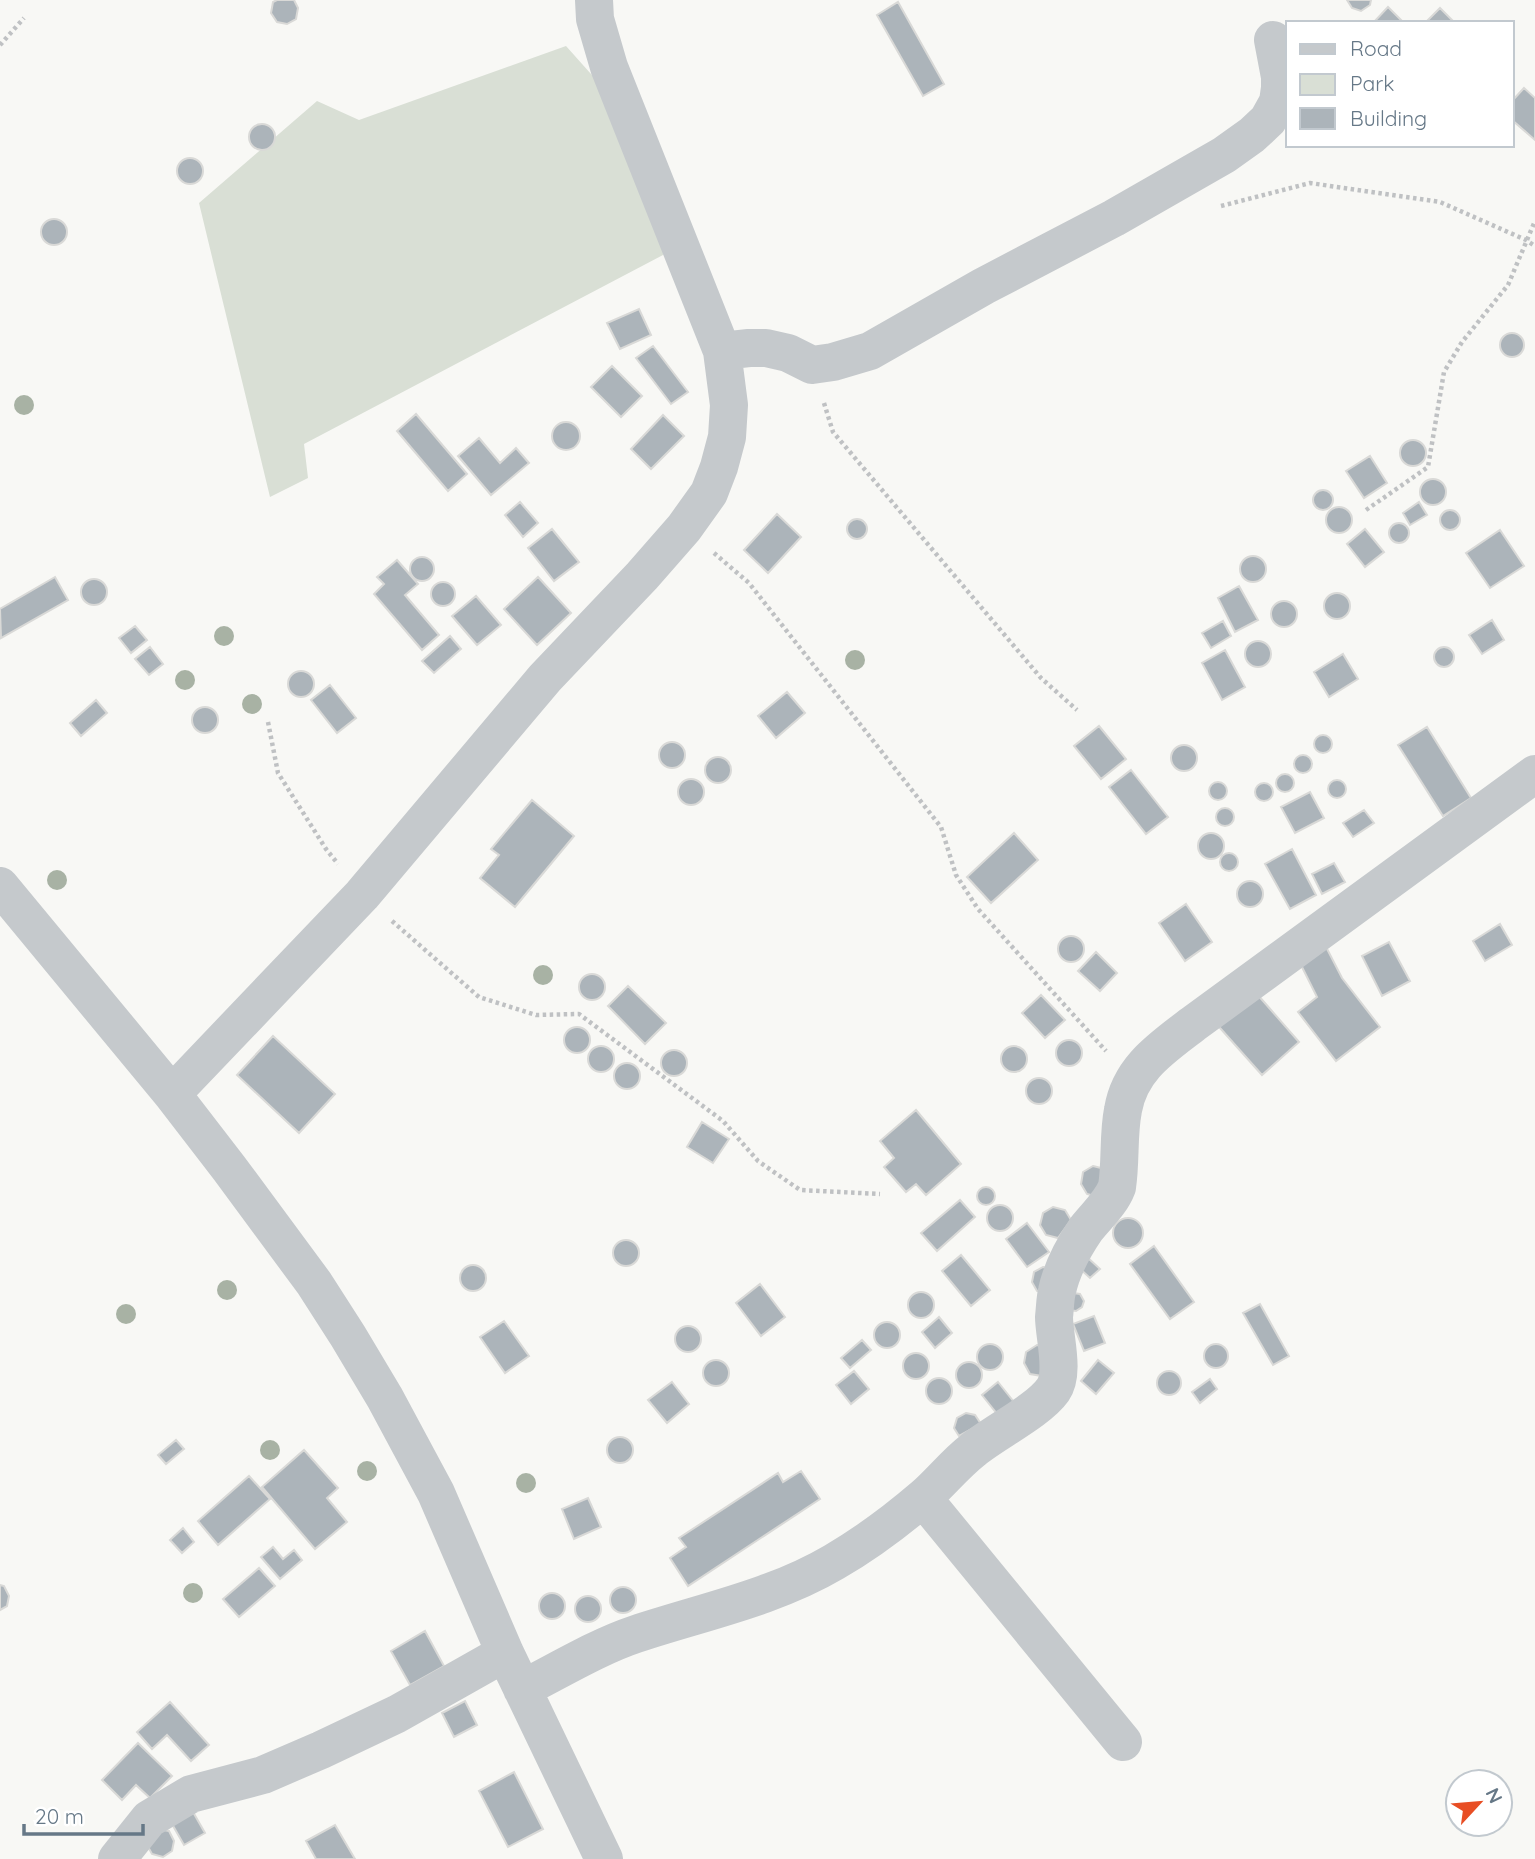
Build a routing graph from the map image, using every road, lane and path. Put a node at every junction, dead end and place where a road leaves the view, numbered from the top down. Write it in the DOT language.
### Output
graph roads {
  1 [pos="594,0"];
  2 [pos="24,18"];
  3 [pos="1273,40"];
  4 [pos="0,45"];
  5 [pos="1216,207"];
  6 [pos="1535,221"];
  7 [pos="1526,240"];
  8 [pos="1535,246"];
  9 [pos="722,351"];
  10 [pos="812,365"];
  11 [pos="1366,510"];
  12 [pos="684,528"];
  13 [pos="1077,710"];
  14 [pos="268,722"];
  15 [pos="1535,774"];
  16 [pos="0,886"];
  17 [pos="362,895"];
  18 [pos="1132,1080"];
  19 [pos="172,1094"];
  20 [pos="880,1194"];
  21 [pos="923,1498"];
  22 [pos="505,1653"];
  23 [pos="522,1689"];
  24 [pos="1123,1742"];
  25 [pos="117,1859"];
  26 [pos="604,1859"];
  1 -- 9 [label="street"];
  2 -- 4 [label="path"];
  3 -- 10 [label="street"];
  5 -- 7 [label="path"];
  6 -- 7 [label="path"];
  7 -- 8 [label="path"];
  7 -- 11 [label="path"];
  9 -- 10 [label="street"];
  9 -- 12 [label="street"];
  10 -- 13 [label="path"];
  12 -- 17 [label="street"];
  12 -- 18 [label="path"];
  14 -- 17 [label="path"];
  15 -- 18 [label="street"];
  16 -- 19 [label="street"];
  17 -- 19 [label="street"];
  17 -- 20 [label="path"];
  18 -- 21 [label="street"];
  19 -- 22 [label="street"];
  21 -- 23 [label="street"];
  21 -- 24 [label="street"];
  22 -- 23 [label="street"];
  22 -- 25 [label="street"];
  23 -- 26 [label="street"];
}
